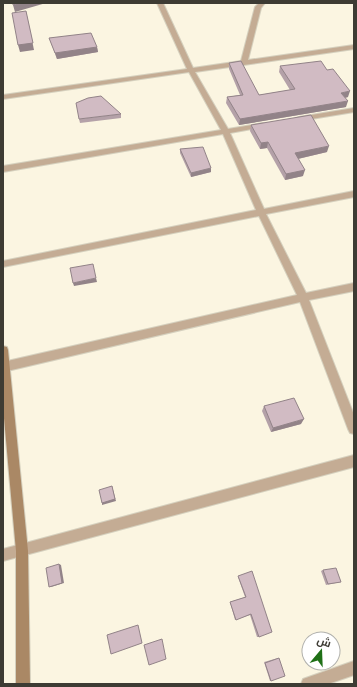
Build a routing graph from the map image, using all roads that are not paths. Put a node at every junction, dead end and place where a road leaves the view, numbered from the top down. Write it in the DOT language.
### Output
graph roads {
  1 [pos="160,3"];
  2 [pos="262,3"];
  3 [pos="354,46"];
  4 [pos="244,62"];
  5 [pos="191,70"];
  6 [pos="3,97"];
  7 [pos="354,110"];
  8 [pos="294,120"];
  9 [pos="271,124"];
  10 [pos="226,132"];
  11 [pos="3,169"];
  12 [pos="354,194"];
  13 [pos="262,212"];
  14 [pos="3,264"];
  15 [pos="354,287"];
  16 [pos="303,297"];
  17 [pos="3,350"];
  18 [pos="4,366"];
  19 [pos="354,429"];
  20 [pos="354,461"];
  21 [pos="22,551"];
  22 [pos="3,555"];
  23 [pos="354,668"];
  24 [pos="23,684"];
  25 [pos="308,684"];
  1 -- 5 [label="street"];
  2 -- 4 [label="street"];
  3 -- 4 [label="street"];
  4 -- 5 [label="street"];
  5 -- 6 [label="street"];
  5 -- 10 [label="street"];
  7 -- 8 [label="street"];
  9 -- 10 [label="street"];
  10 -- 11 [label="street"];
  10 -- 13 [label="street"];
  12 -- 13 [label="street"];
  13 -- 14 [label="street"];
  13 -- 16 [label="street"];
  15 -- 16 [label="street"];
  16 -- 18 [label="street"];
  16 -- 19 [label="street"];
  17 -- 18 [label="main road"];
  18 -- 21 [label="main road"];
  20 -- 21 [label="street"];
  21 -- 22 [label="street"];
  21 -- 24 [label="main road"];
  23 -- 25 [label="street"];
}
